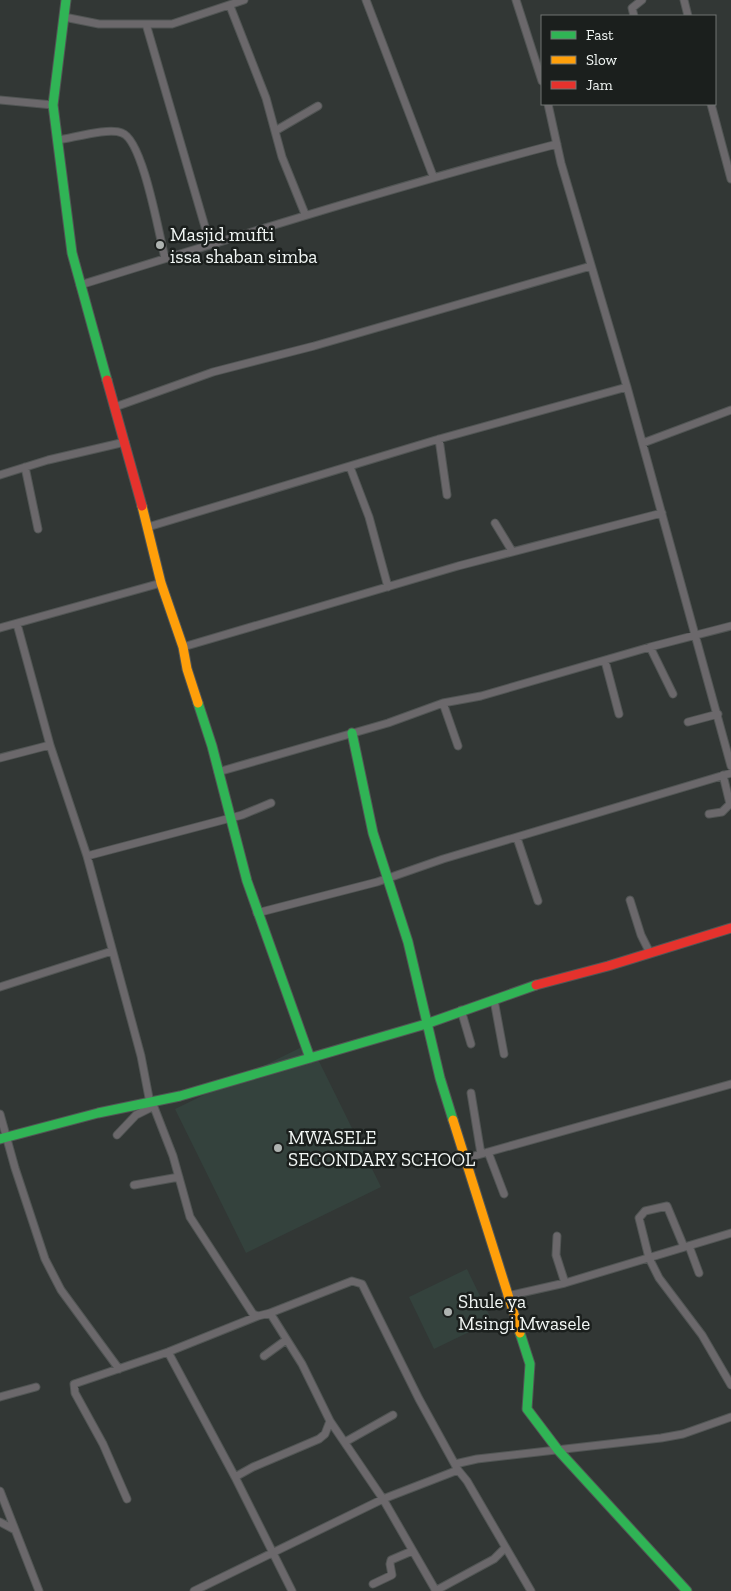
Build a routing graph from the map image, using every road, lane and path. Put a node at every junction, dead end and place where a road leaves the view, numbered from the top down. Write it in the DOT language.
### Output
graph roads {
  1 [pos="66,0"];
  2 [pos="244,0"];
  3 [pos="366,0"];
  4 [pos="516,0"];
  5 [pos="642,0"];
  6 [pos="684,0"];
  7 [pos="230,6"];
  8 [pos="634,15"];
  9 [pos="688,15"];
  10 [pos="64,17"];
  11 [pos="146,24"];
  12 [pos="541,78"];
  13 [pos="0,100"];
  14 [pos="53,105"];
  15 [pos="548,105"];
  16 [pos="711,105"];
  17 [pos="318,106"];
  18 [pos="275,131"];
  19 [pos="58,140"];
  20 [pos="557,144"];
  21 [pos="433,176"];
  22 [pos="731,179"];
  23 [pos="305,214"];
  24 [pos="210,244"];
  25 [pos="165,258"];
  26 [pos="591,266"];
  27 [pos="80,285"];
  28 [pos="627,387"];
  29 [pos="115,407"];
  30 [pos="731,410"];
  31 [pos="439,439"];
  32 [pos="125,442"];
  33 [pos="643,443"];
  34 [pos="25,467"];
  35 [pos="350,467"];
  36 [pos="0,475"];
  37 [pos="447,495"];
  38 [pos="662,512"];
  39 [pos="495,523"];
  40 [pos="148,527"];
  41 [pos="38,529"];
  42 [pos="512,551"];
  43 [pos="161,583"];
  44 [pos="388,588"];
  45 [pos="17,624"];
  46 [pos="731,626"];
  47 [pos="0,628"];
  48 [pos="696,635"];
  49 [pos="183,647"];
  50 [pos="650,647"];
  51 [pos="605,661"];
  52 [pos="673,694"];
  53 [pos="443,702"];
  54 [pos="619,714"];
  55 [pos="718,714"];
  56 [pos="688,722"];
  57 [pos="352,734"];
  58 [pos="50,744"];
  59 [pos="458,746"];
  60 [pos="0,758"];
  61 [pos="731,766"];
  62 [pos="218,772"];
  63 [pos="727,774"];
  64 [pos="271,803"];
  65 [pos="709,814"];
  66 [pos="229,818"];
  67 [pos="517,838"];
  68 [pos="87,856"];
  69 [pos="387,878"];
  70 [pos="630,900"];
  71 [pos="538,901"];
  72 [pos="257,912"];
  73 [pos="731,928"];
  74 [pos="112,951"];
  75 [pos="650,953"];
  76 [pos="0,987"];
  77 [pos="494,1000"];
  78 [pos="461,1010"];
  79 [pos="426,1024"];
  80 [pos="471,1044"];
  81 [pos="504,1054"];
  82 [pos="310,1058"];
  83 [pos="731,1084"];
  84 [pos="471,1093"];
  85 [pos="152,1104"];
  86 [pos="0,1114"];
  87 [pos="118,1135"];
  88 [pos="3,1138"];
  89 [pos="484,1153"];
  90 [pos="466,1158"];
  91 [pos="179,1177"];
  92 [pos="134,1185"];
  93 [pos="504,1194"];
  94 [pos="731,1233"];
  95 [pos="557,1236"];
  96 [pos="686,1247"];
  97 [pos="649,1258"];
  98 [pos="699,1273"];
  99 [pos="565,1283"];
  100 [pos="507,1296"];
  101 [pos="270,1313"];
  102 [pos="258,1316"];
  103 [pos="286,1340"];
  104 [pos="168,1352"];
  105 [pos="264,1356"];
  106 [pos="119,1369"];
  107 [pos="731,1386"];
  108 [pos="36,1387"];
  109 [pos="0,1397"];
  110 [pos="393,1414"];
  111 [pos="731,1417"];
  112 [pos="330,1421"];
  113 [pos="344,1442"];
  114 [pos="558,1450"];
  115 [pos="456,1467"];
  116 [pos="235,1477"];
  117 [pos="0,1491"];
  118 [pos="127,1499"];
  119 [pos="383,1499"];
  120 [pos="0,1522"];
  121 [pos="15,1530"];
  122 [pos="505,1548"];
  123 [pos="412,1552"];
  124 [pos="273,1554"];
  125 [pos="373,1584"];
  126 [pos="39,1591"];
  127 [pos="194,1591"];
  128 [pos="292,1591"];
  129 [pos="436,1591"];
  130 [pos="531,1591"];
  131 [pos="687,1591"];
  1 -- 10 [label="street"];
  2 -- 7 [label="street"];
  3 -- 21 [label="street"];
  4 -- 12 [label="street"];
  5 -- 8 [label="street"];
  6 -- 9 [label="street"];
  7 -- 11 [label="street"];
  7 -- 18 [label="street"];
  10 -- 11 [label="street"];
  10 -- 14 [label="street"];
  11 -- 24 [label="street"];
  13 -- 14 [label="street"];
  14 -- 19 [label="street"];
  15 -- 20 [label="street"];
  16 -- 22 [label="street"];
  17 -- 18 [label="street"];
  18 -- 23 [label="street"];
  19 -- 25 [label="street"];
  19 -- 27 [label="street"];
  20 -- 21 [label="street"];
  20 -- 26 [label="street"];
  21 -- 23 [label="street"];
  23 -- 24 [label="street"];
  24 -- 25 [label="street"];
  25 -- 27 [label="street"];
  26 -- 28 [label="street"];
  26 -- 29 [label="street"];
  27 -- 29 [label="street"];
  28 -- 31 [label="street"];
  28 -- 33 [label="street"];
  29 -- 32 [label="street"];
  30 -- 33 [label="street"];
  31 -- 35 [label="street"];
  31 -- 37 [label="street"];
  32 -- 34 [label="street"];
  32 -- 40 [label="street"];
  33 -- 38 [label="street"];
  34 -- 36 [label="street"];
  34 -- 41 [label="street"];
  35 -- 40 [label="street"];
  35 -- 44 [label="street"];
  38 -- 42 [label="street"];
  38 -- 48 [label="street"];
  39 -- 42 [label="street"];
  40 -- 43 [label="street"];
  42 -- 44 [label="street"];
  43 -- 45 [label="street"];
  43 -- 49 [label="street"];
  44 -- 49 [label="street"];
  45 -- 47 [label="street"];
  45 -- 58 [label="street"];
  46 -- 48 [label="street"];
  48 -- 50 [label="street"];
  48 -- 55 [label="street"];
  49 -- 62 [label="street"];
  50 -- 51 [label="street"];
  50 -- 52 [label="street"];
  51 -- 53 [label="street"];
  51 -- 54 [label="street"];
  53 -- 57 [label="street"];
  53 -- 59 [label="street"];
  55 -- 56 [label="street"];
  55 -- 61 [label="street"];
  57 -- 62 [label="street"];
  57 -- 69 [label="street"];
  58 -- 60 [label="street"];
  58 -- 68 [label="street"];
  62 -- 66 [label="street"];
  63 -- 65 [label="street"];
  63 -- 67 [label="street"];
  64 -- 66 [label="street"];
  66 -- 68 [label="street"];
  66 -- 72 [label="street"];
  67 -- 69 [label="street"];
  67 -- 71 [label="street"];
  68 -- 74 [label="street"];
  69 -- 72 [label="street"];
  69 -- 79 [label="street"];
  70 -- 75 [label="street"];
  72 -- 82 [label="street"];
  73 -- 75 [label="street"];
  74 -- 76 [label="street"];
  74 -- 85 [label="street"];
  75 -- 77 [label="street"];
  77 -- 78 [label="street"];
  77 -- 81 [label="street"];
  78 -- 79 [label="street"];
  78 -- 80 [label="street"];
  79 -- 82 [label="street"];
  79 -- 90 [label="street"];
  82 -- 85 [label="street"];
  83 -- 89 [label="street"];
  84 -- 89 [label="street"];
  85 -- 87 [label="street"];
  85 -- 88 [label="street"];
  85 -- 91 [label="street"];
  86 -- 88 [label="street"];
  88 -- 106 [label="street"];
  89 -- 90 [label="street"];
  89 -- 93 [label="street"];
  90 -- 100 [label="street"];
  91 -- 92 [label="street"];
  91 -- 102 [label="street"];
  94 -- 96 [label="street"];
  95 -- 99 [label="street"];
  96 -- 97 [label="street"];
  96 -- 97 [label="street"];
  96 -- 98 [label="street"];
  97 -- 99 [label="street"];
  97 -- 107 [label="street"];
  99 -- 100 [label="street"];
  100 -- 114 [label="street"];
  101 -- 102 [label="street"];
  101 -- 103 [label="street"];
  101 -- 115 [label="street"];
  102 -- 104 [label="street"];
  103 -- 105 [label="street"];
  103 -- 112 [label="street"];
  104 -- 106 [label="street"];
  104 -- 116 [label="street"];
  106 -- 118 [label="street"];
  108 -- 109 [label="street"];
  110 -- 113 [label="street"];
  111 -- 114 [label="street"];
  112 -- 113 [label="street"];
  112 -- 116 [label="street"];
  113 -- 119 [label="street"];
  114 -- 115 [label="street"];
  114 -- 131 [label="street"];
  115 -- 119 [label="street"];
  115 -- 122 [label="street"];
  116 -- 124 [label="street"];
  117 -- 121 [label="street"];
  119 -- 123 [label="street"];
  119 -- 124 [label="street"];
  120 -- 121 [label="street"];
  121 -- 126 [label="street"];
  122 -- 129 [label="street"];
  122 -- 130 [label="street"];
  123 -- 125 [label="street"];
  123 -- 129 [label="street"];
  124 -- 127 [label="street"];
  124 -- 128 [label="street"];
}
